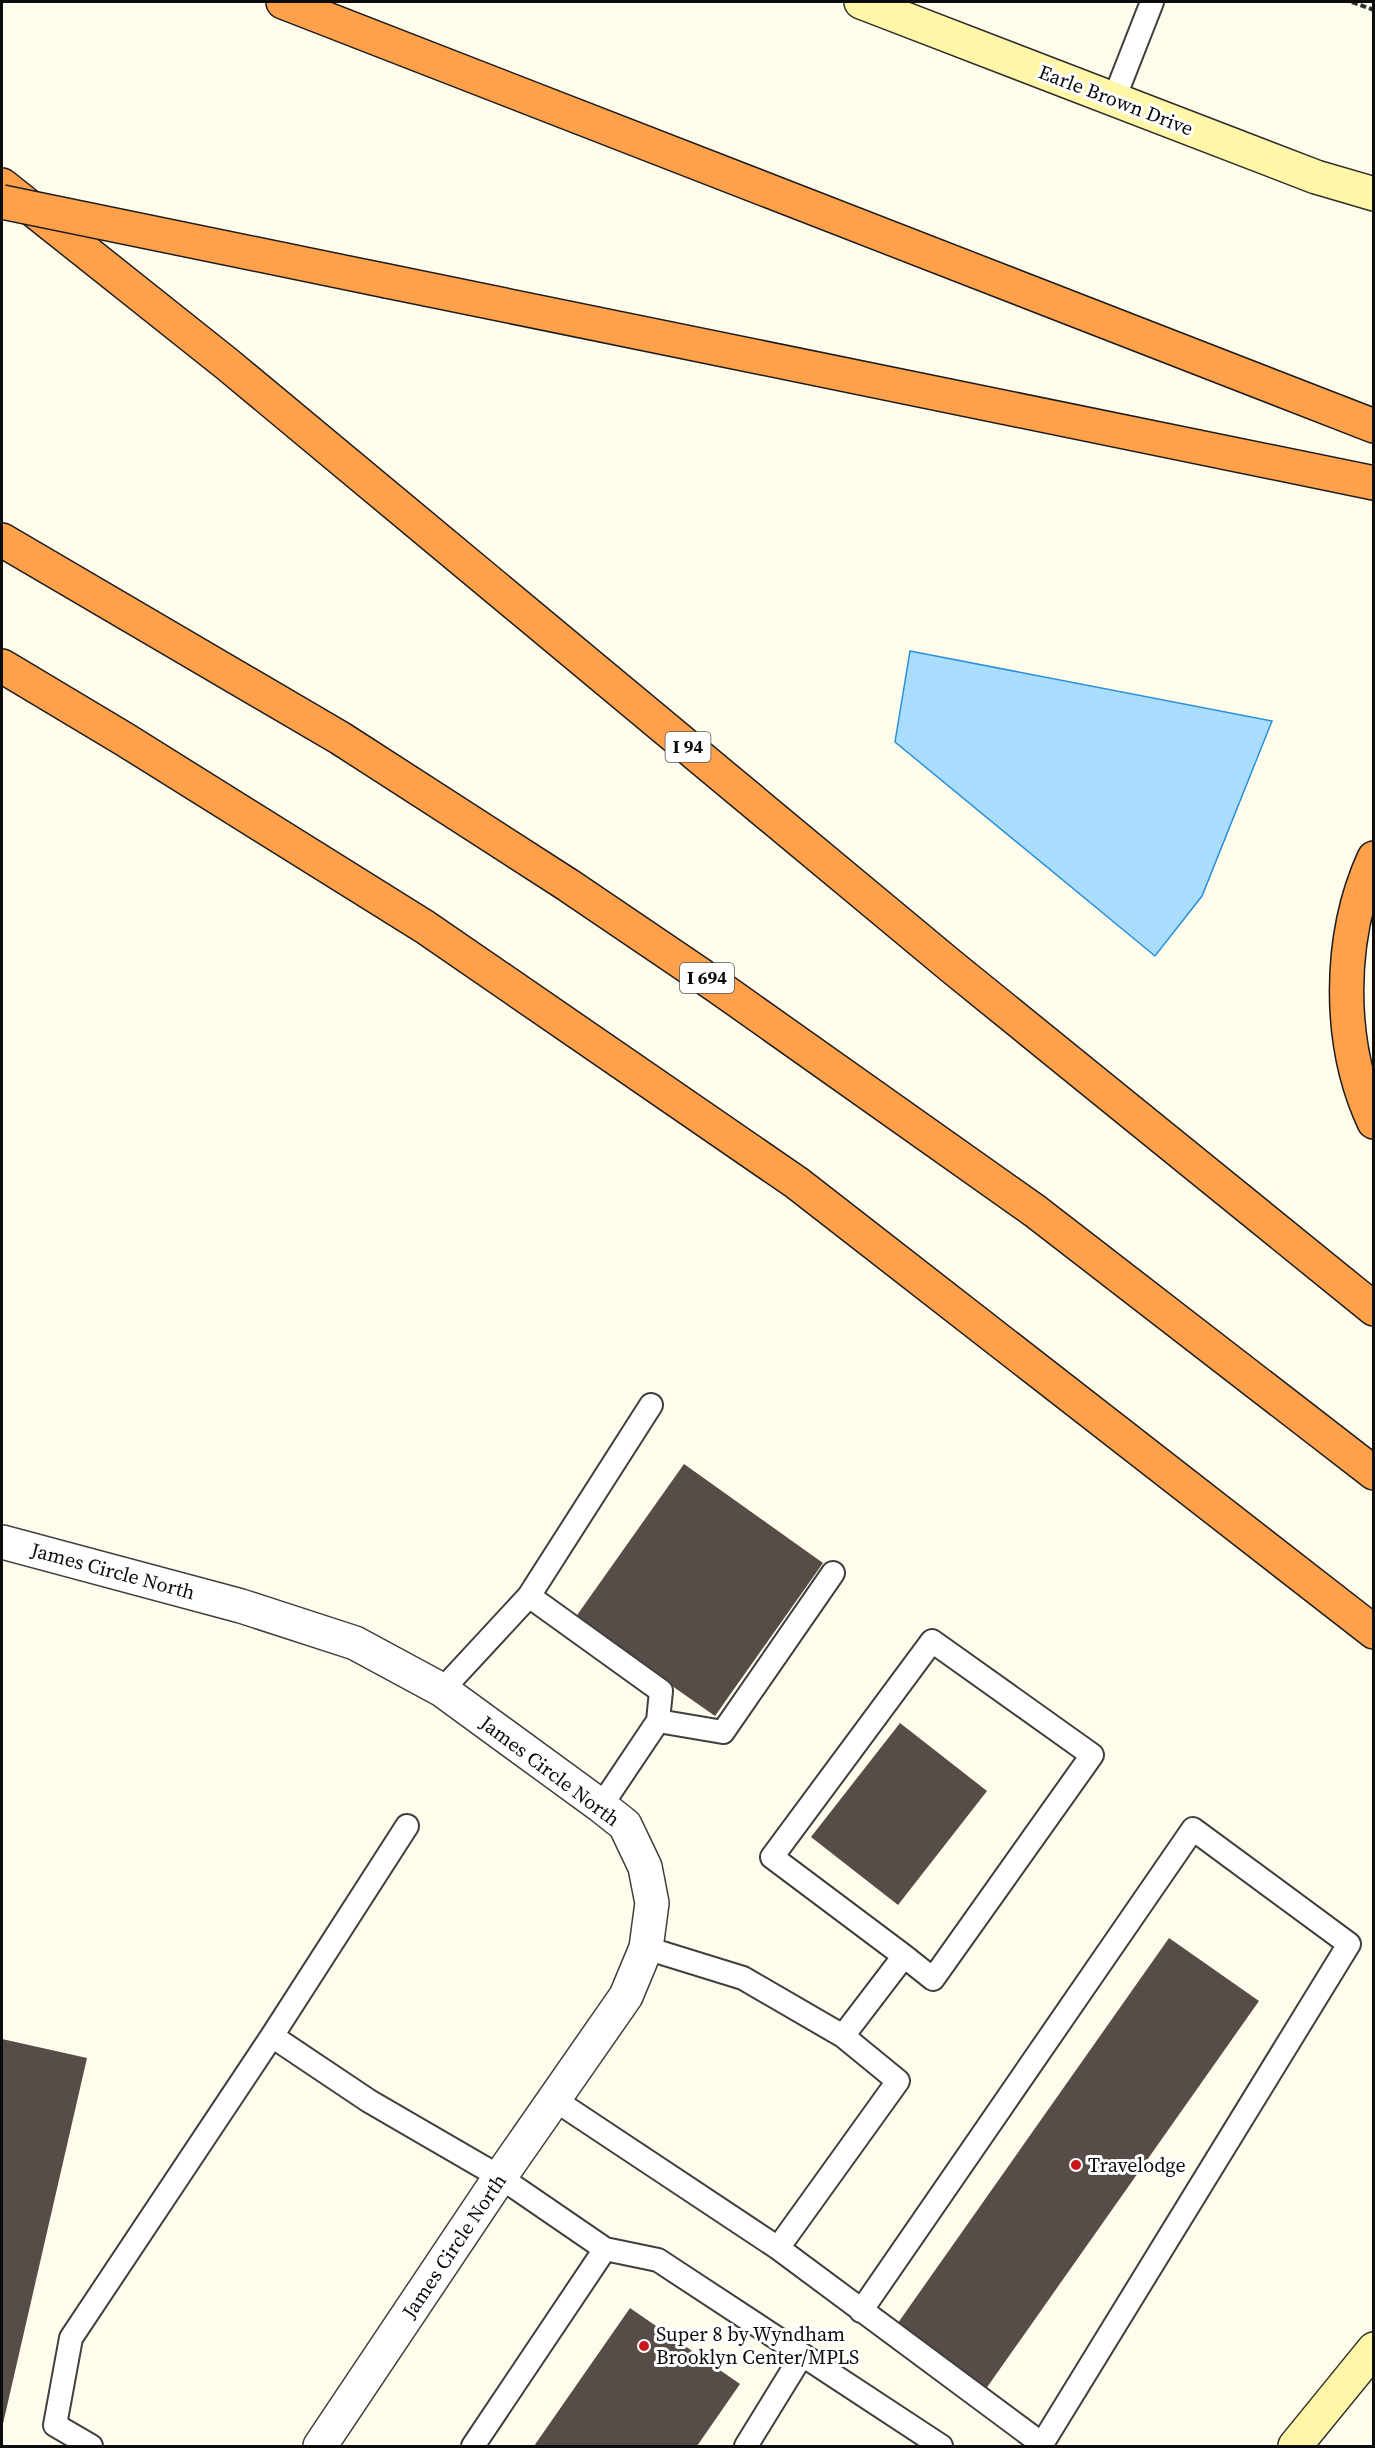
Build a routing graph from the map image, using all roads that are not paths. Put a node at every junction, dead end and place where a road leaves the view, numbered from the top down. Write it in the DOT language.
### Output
graph roads {
  1 [pos="283,2"];
  2 [pos="861,2"];
  3 [pos="1152,2"];
  4 [pos="1114,99"];
  5 [pos="2,185"];
  6 [pos="1374,194"];
  7 [pos="2,202"];
  8 [pos="1374,426"];
  9 [pos="1374,483"];
  10 [pos="2,540"];
  11 [pos="2,666"];
  12 [pos="1374,858"];
  13 [pos="1374,1122"];
  14 [pos="1374,1309"];
  15 [pos="651,1405"];
  16 [pos="1374,1473"];
  17 [pos="2,1542"];
  18 [pos="833,1573"];
  19 [pos="529,1596"];
  20 [pos="1373,1632"];
  21 [pos="442,1690"];
  22 [pos="658,1721"];
  23 [pos="601,1806"];
  24 [pos="407,1826"];
  25 [pos="646,1948"];
  26 [pos="904,1956"];
  27 [pos="272,2036"];
  28 [pos="843,2036"];
  29 [pos="555,2100"];
  30 [pos="500,2177"];
  31 [pos="778,2248"];
  32 [pos="605,2249"];
  33 [pos="861,2311"];
  34 [pos="1374,2349"];
  35 [pos="802,2355"];
  36 [pos="91,2446"];
  37 [pos="320,2446"];
  38 [pos="473,2446"];
  39 [pos="746,2446"];
  40 [pos="941,2446"];
  41 [pos="1294,2446"];
  1 -- 8 [label="highway"];
  2 -- 4 [label="street, Earle Brown Drive"];
  3 -- 4 [label="lane"];
  4 -- 6 [label="street, Earle Brown Drive"];
  5 -- 14 [label="highway, I 94"];
  7 -- 9 [label="highway, bridge"];
  10 -- 16 [label="highway, I 694"];
  11 -- 20 [label="highway"];
  12 -- 13 [label="highway"];
  15 -- 19 [label="lane"];
  17 -- 21 [label="street, James Circle North"];
  18 -- 22 [label="lane"];
  19 -- 21 [label="lane"];
  19 -- 22 [label="lane"];
  21 -- 23 [label="street, James Circle North"];
  22 -- 23 [label="lane"];
  23 -- 25 [label="street, James Circle North"];
  24 -- 27 [label="lane"];
  25 -- 28 [label="lane"];
  25 -- 29 [label="street, James Circle North"];
  26 -- 26 [label="lane"];
  26 -- 28 [label="lane"];
  27 -- 30 [label="lane"];
  27 -- 36 [label="lane"];
  28 -- 31 [label="lane"];
  29 -- 30 [label="street, James Circle North"];
  29 -- 31 [label="lane"];
  30 -- 32 [label="lane"];
  30 -- 37 [label="street, James Circle North"];
  31 -- 33 [label="lane"];
  32 -- 35 [label="lane"];
  32 -- 38 [label="lane"];
  33 -- 33 [label="lane"];
  34 -- 41 [label="street"];
  35 -- 39 [label="lane"];
  35 -- 40 [label="lane"];
}
